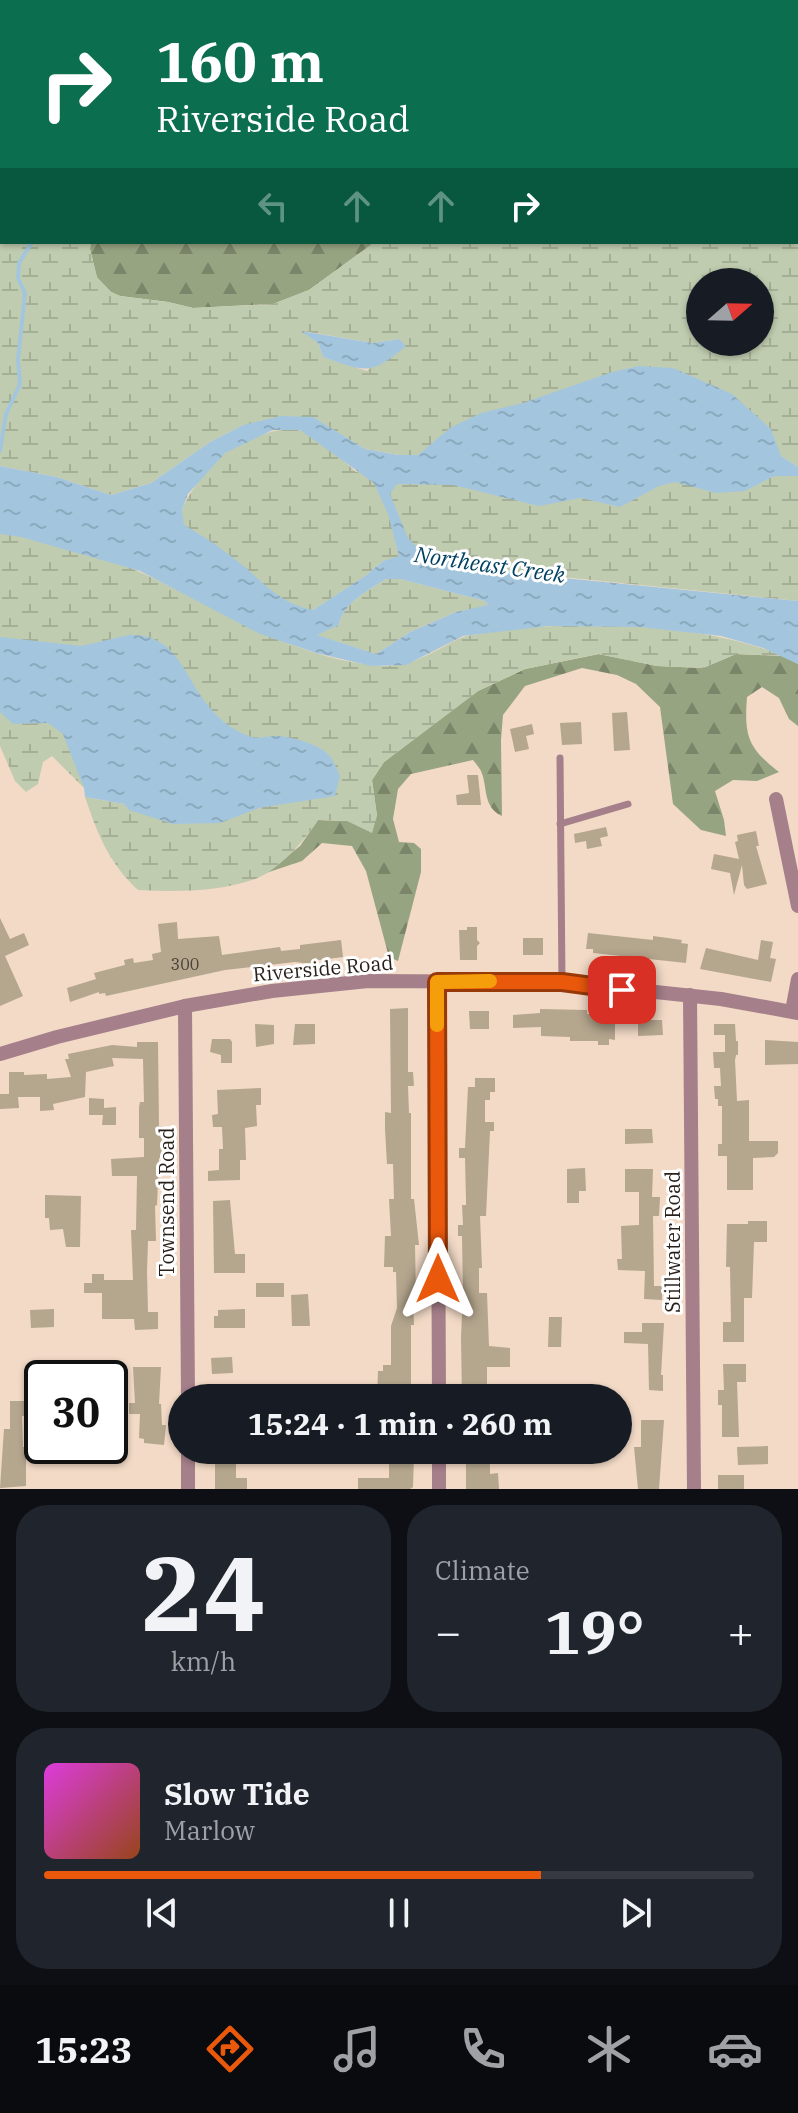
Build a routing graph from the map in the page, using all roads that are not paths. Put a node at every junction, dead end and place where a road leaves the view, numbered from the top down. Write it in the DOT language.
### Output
graph roads {
  1 [pos="560,758"];
  2 [pos="776,799"];
  3 [pos="628,804"];
  4 [pos="560,824"];
  5 [pos="798,906"];
  6 [pos="798,979"];
  7 [pos="437,982"];
  8 [pos="562,982"];
  9 [pos="690,995"];
  10 [pos="185,1006"];
  11 [pos="795,1012"];
  12 [pos="0,1054"];
  13 [pos="188,1384"];
  14 [pos="439,1384"];
  15 [pos="188,1464"];
  16 [pos="439,1464"];
  17 [pos="188,1489"];
  18 [pos="439,1489"];
  19 [pos="694,1489"];
  1 -- 4 [label="lane"];
  2 -- 5 [label="street"];
  3 -- 4 [label="lane"];
  4 -- 8 [label="lane"];
  6 -- 11 [label="street"];
  7 -- 8 [label="street, Riverside Road"];
  7 -- 10 [label="street, Riverside Road"];
  7 -- 14 [label="street"];
  8 -- 9 [label="street, Riverside Road"];
  9 -- 11 [label="street, Riverside Road"];
  9 -- 19 [label="street, Stillwater Road"];
  10 -- 12 [label="street, Riverside Road"];
  10 -- 13 [label="street, Townsend Road"];
  15 -- 17 [label="street"];
  16 -- 18 [label="street"];
}
